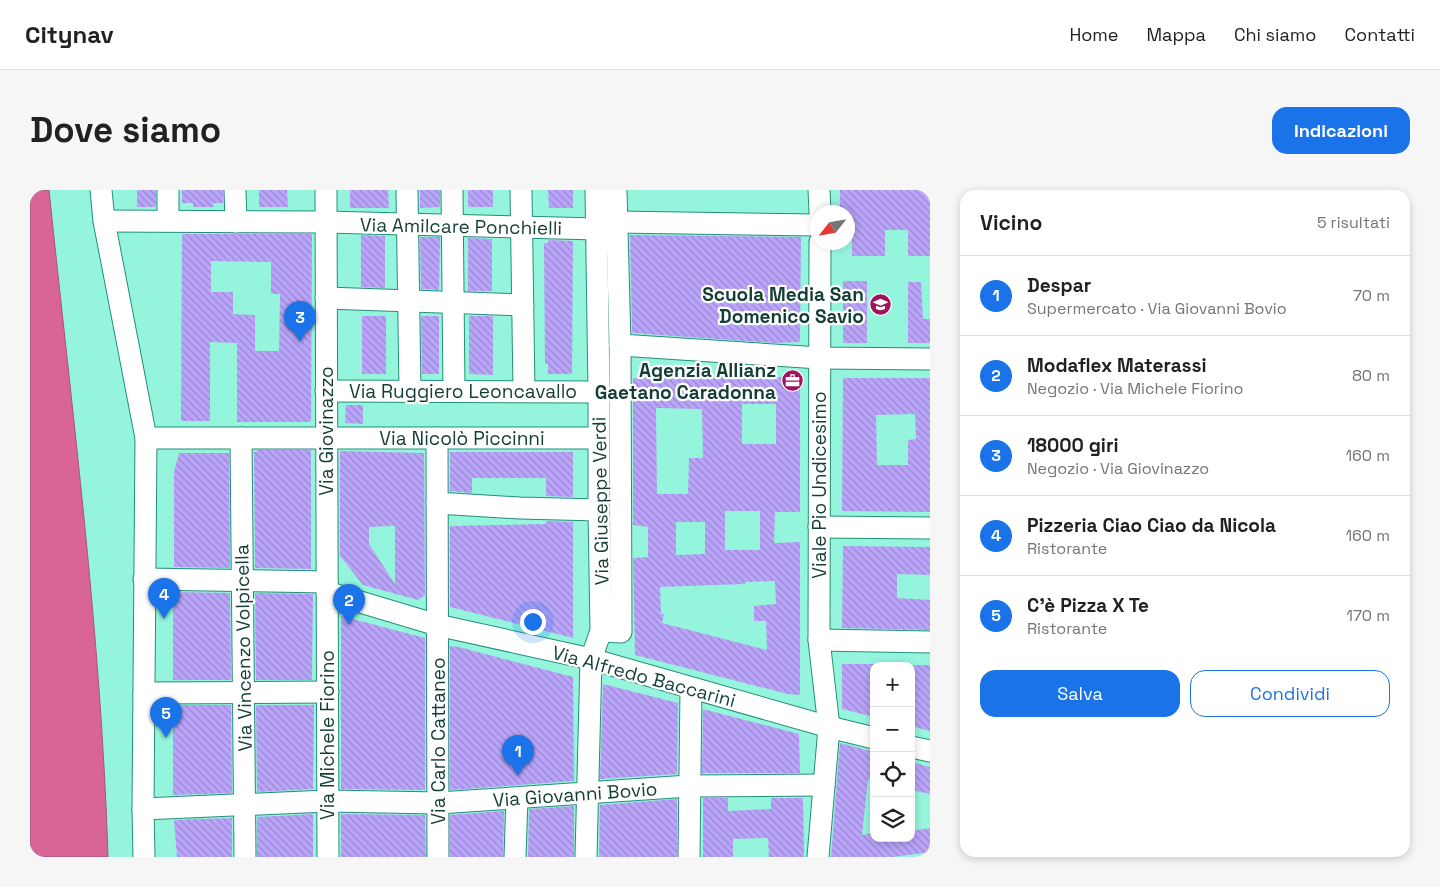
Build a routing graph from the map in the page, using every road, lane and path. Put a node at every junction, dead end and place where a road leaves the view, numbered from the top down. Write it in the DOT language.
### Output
graph roads {
  1 [pos="101,190"];
  2 [pos="168,190"];
  3 [pos="236,190"];
  4 [pos="326,190"];
  5 [pos="407,190"];
  6 [pos="452,190"];
  7 [pos="521,190"];
  8 [pos="596,190"];
  9 [pos="616,190"];
  10 [pos="819,190"];
  11 [pos="820,205"];
  12 [pos="104,221"];
  13 [pos="168,221"];
  14 [pos="236,222"];
  15 [pos="326,222"];
  16 [pos="408,225"];
  17 [pos="606,225"];
  18 [pos="810,225"];
  19 [pos="452,226"];
  20 [pos="521,227"];
  21 [pos="820,250"];
  22 [pos="326,298"];
  23 [pos="408,301"];
  24 [pos="453,302"];
  25 [pos="523,305"];
  26 [pos="620,345"];
  27 [pos="820,358"];
  28 [pos="930,359"];
  29 [pos="326,391"];
  30 [pos="410,391"];
  31 [pos="454,391"];
  32 [pos="524,391"];
  33 [pos="599,392"];
  34 [pos="146,438"];
  35 [pos="241,438"];
  36 [pos="326,438"];
  37 [pos="438,438"];
  38 [pos="598,438"];
  39 [pos="437,503"];
  40 [pos="599,510"];
  41 [pos="819,527"];
  42 [pos="930,528"];
  43 [pos="144,579"];
  44 [pos="242,582"];
  45 [pos="327,587"];
  46 [pos="437,625"];
  47 [pos="601,631"];
  48 [pos="819,640"];
  49 [pos="930,642"];
  50 [pos="591,659"];
  51 [pos="691,688"];
  52 [pos="244,692"];
  53 [pos="328,692"];
  54 [pos="144,693"];
  55 [pos="828,727"];
  56 [pos="870,737"];
  57 [pos="915,748"];
  58 [pos="930,751"];
  59 [pos="824,785"];
  60 [pos="689,786"];
  61 [pos="588,793"];
  62 [pos="517,798"];
  63 [pos="327,801"];
  64 [pos="439,803"];
  65 [pos="246,804"];
  66 [pos="143,808"];
  67 [pos="144,857"];
  68 [pos="245,857"];
  69 [pos="328,857"];
  70 [pos="438,857"];
  71 [pos="515,857"];
  72 [pos="586,857"];
  73 [pos="689,857"];
  74 [pos="818,857"];
  1 -- 12 [label="street"];
  2 -- 13 [label="street"];
  3 -- 14 [label="street"];
  4 -- 15 [label="street, Via Giovinazzo"];
  5 -- 16 [label="street"];
  6 -- 19 [label="street"];
  7 -- 20 [label="street"];
  8 -- 17 [label="street, Via Giuseppe Verdi"];
  9 -- 17 [label="street"];
  10 -- 11 [label="street"];
  12 -- 13 [label="street, Via Amilcare Ponchielli"];
  12 -- 34 [label="street"];
  13 -- 14 [label="street, Via Amilcare Ponchielli"];
  14 -- 15 [label="street, Via Amilcare Ponchielli"];
  15 -- 16 [label="street, Via Amilcare Ponchielli"];
  15 -- 22 [label="street, Via Giovinazzo"];
  16 -- 19 [label="street, Via Amilcare Ponchielli"];
  16 -- 23 [label="street"];
  17 -- 18 [label="street, Via Amilcare Ponchielli"];
  17 -- 20 [label="street, Via Amilcare Ponchielli"];
  17 -- 26 [label="street"];
  17 -- 33 [label="street, Via Giuseppe Verdi"];
  19 -- 20 [label="street, Via Amilcare Ponchielli"];
  19 -- 24 [label="street"];
  20 -- 25 [label="street"];
  21 -- 27 [label="street, Viale Pio Undicesimo"];
  22 -- 23 [label="street"];
  22 -- 29 [label="street, Via Giovinazzo"];
  23 -- 24 [label="street"];
  23 -- 30 [label="street"];
  24 -- 25 [label="street"];
  24 -- 31 [label="street"];
  25 -- 32 [label="street"];
  26 -- 27 [label="street"];
  26 -- 47 [label="street"];
  27 -- 28 [label="street"];
  27 -- 41 [label="street, Viale Pio Undicesimo"];
  29 -- 30 [label="street, Via Ruggiero Leoncavallo"];
  29 -- 36 [label="street, Via Giovinazzo"];
  30 -- 31 [label="street, Via Ruggiero Leoncavallo"];
  31 -- 32 [label="street, Via Ruggiero Leoncavallo"];
  32 -- 33 [label="street, Via Ruggiero Leoncavallo"];
  33 -- 38 [label="street, Via Giuseppe Verdi"];
  34 -- 35 [label="street, Via Nicolò Piccinni"];
  34 -- 43 [label="street"];
  35 -- 36 [label="street, Via Nicolò Piccinni"];
  35 -- 44 [label="street, Via Vincenzo Volpicella"];
  36 -- 37 [label="street, Via Nicolò Piccinni"];
  36 -- 45 [label="street, Via Giovinazzo"];
  37 -- 38 [label="street, Via Nicolò Piccinni"];
  37 -- 39 [label="street, Via Carlo Cattaneo"];
  38 -- 40 [label="street, Via Giuseppe Verdi"];
  39 -- 40 [label="street"];
  39 -- 46 [label="street, Via Carlo Cattaneo"];
  40 -- 47 [label="street, Via Giuseppe Verdi"];
  41 -- 42 [label="street"];
  41 -- 48 [label="street, Viale Pio Undicesimo"];
  43 -- 44 [label="street, Via Alfredo Baccarini"];
  43 -- 54 [label="street"];
  44 -- 45 [label="street, Via Alfredo Baccarini"];
  44 -- 52 [label="street, Via Vincenzo Volpicella"];
  45 -- 46 [label="street, Via Alfredo Baccarini"];
  45 -- 53 [label="street, Via Michele Fiorino"];
  46 -- 50 [label="street, Via Alfredo Baccarini"];
  46 -- 64 [label="street, Via Carlo Cattaneo"];
  47 -- 50 [label="street, Via Giuseppe Verdi"];
  48 -- 49 [label="street"];
  48 -- 55 [label="street, Viale Pio Undicesimo"];
  50 -- 51 [label="street, Via Alfredo Baccarini"];
  50 -- 61 [label="street, Via Giuseppe Verdi"];
  51 -- 55 [label="street, Via Alfredo Baccarini"];
  51 -- 60 [label="street"];
  52 -- 53 [label="street"];
  52 -- 54 [label="street"];
  52 -- 65 [label="street, Via Vincenzo Volpicella"];
  53 -- 63 [label="street, Via Michele Fiorino"];
  54 -- 66 [label="street"];
  55 -- 56 [label="street, Via Alfredo Baccarini"];
  55 -- 59 [label="street, Viale Pio Undicesimo"];
  57 -- 58 [label="street"];
  59 -- 60 [label="street, Via Giovanni Bovio"];
  59 -- 74 [label="street, Viale Pio Undicesimo"];
  60 -- 61 [label="street, Via Giovanni Bovio"];
  60 -- 73 [label="street"];
  61 -- 62 [label="street, Via Giovanni Bovio"];
  61 -- 72 [label="street, Via Giuseppe Verdi"];
  62 -- 64 [label="street, Via Giovanni Bovio"];
  62 -- 71 [label="street"];
  63 -- 64 [label="street, Via Giovanni Bovio"];
  63 -- 65 [label="street, Via Giovanni Bovio"];
  63 -- 69 [label="street, Via Michele Fiorino"];
  64 -- 70 [label="street, Via Carlo Cattaneo"];
  65 -- 66 [label="street, Via Giovanni Bovio"];
  65 -- 68 [label="street, Via Vincenzo Volpicella"];
  66 -- 67 [label="street"];
}
